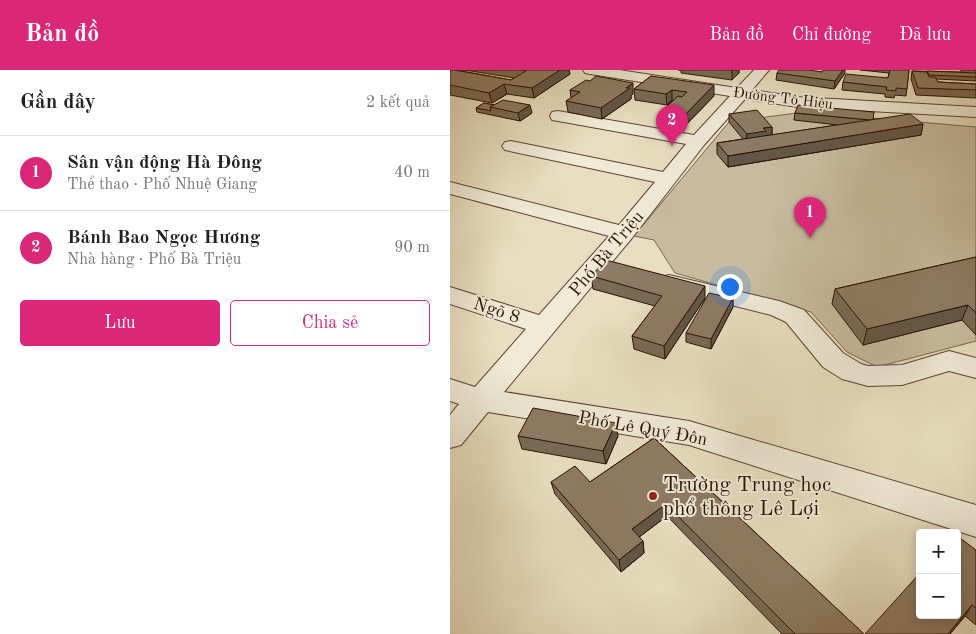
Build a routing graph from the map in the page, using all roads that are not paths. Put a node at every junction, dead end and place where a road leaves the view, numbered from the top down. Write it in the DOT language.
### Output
graph roads {
  1 [pos="590,70"];
  2 [pos="762,70"];
  3 [pos="741,93"];
  4 [pos="798,102"];
  5 [pos="726,111"];
  6 [pos="976,112"];
  7 [pos="558,116"];
  8 [pos="698,141"];
  9 [pos="511,146"];
  10 [pos="668,179"];
  11 [pos="450,188"];
  12 [pos="624,233"];
  13 [pos="597,264"];
  14 [pos="450,295"];
  15 [pos="544,326"];
  16 [pos="976,368"];
  17 [pos="450,390"];
  18 [pos="481,400"];
  19 [pos="450,436"];
  20 [pos="976,521"];
  1 -- 3 [label="street, Đường Tô Hiệu"];
  2 -- 3 [label="street, Phố Bà Triệu"];
  3 -- 4 [label="street, Đường Tô Hiệu"];
  3 -- 5 [label="street, Phố Bà Triệu"];
  4 -- 5 [label="street"];
  4 -- 6 [label="street, Đường Tô Hiệu"];
  5 -- 8 [label="street, Phố Bà Triệu"];
  7 -- 8 [label="street"];
  8 -- 10 [label="street, Phố Bà Triệu"];
  9 -- 10 [label="street"];
  10 -- 12 [label="street, Phố Bà Triệu"];
  11 -- 12 [label="street"];
  12 -- 13 [label="street, Phố Bà Triệu"];
  13 -- 15 [label="street, Phố Bà Triệu"];
  13 -- 16 [label="street"];
  14 -- 15 [label="street, Ngõ 8"];
  15 -- 18 [label="street, Phố Bà Triệu"];
  17 -- 18 [label="street, Phố Lê Quý Đôn"];
  18 -- 19 [label="street, Phố Bà Triệu"];
  18 -- 20 [label="street, Phố Lê Quý Đôn"];
}
